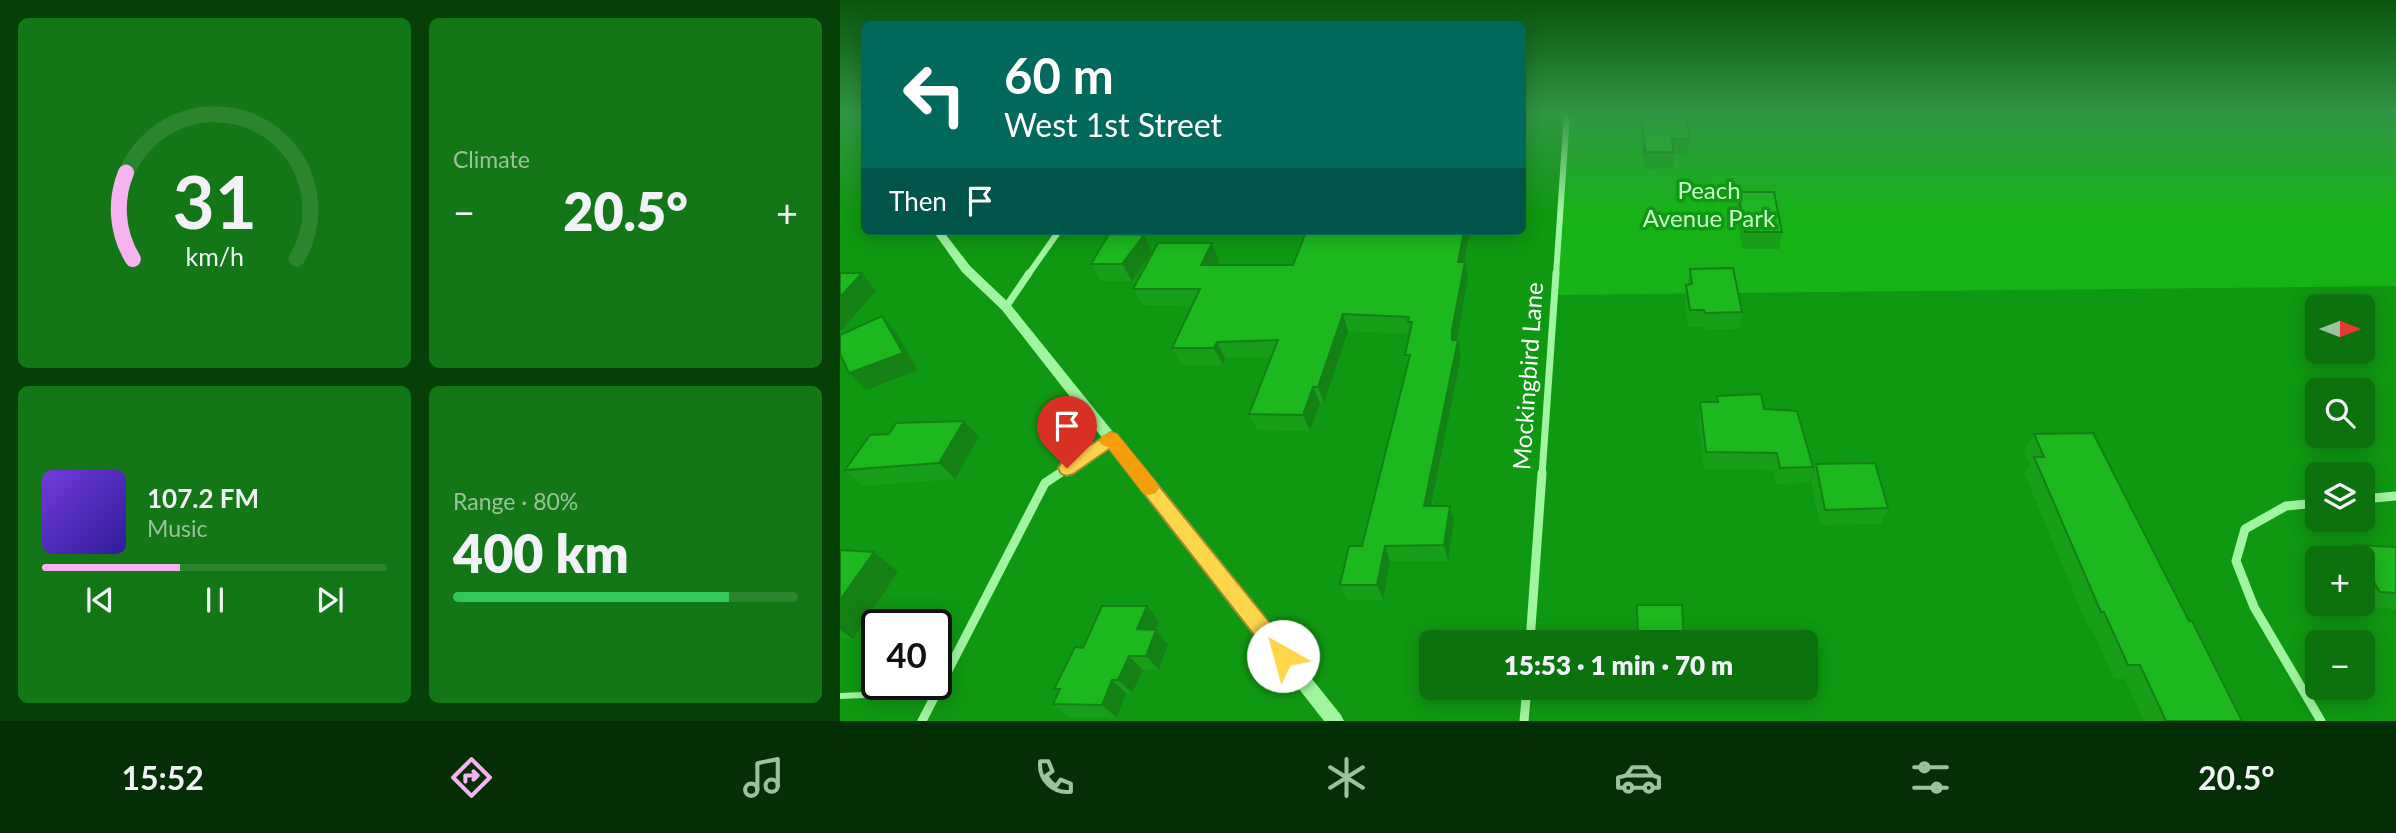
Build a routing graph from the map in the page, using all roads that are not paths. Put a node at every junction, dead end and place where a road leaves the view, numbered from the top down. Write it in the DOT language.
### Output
graph roads {
  1 [pos="1565,147"];
  2 [pos="941,235"];
  3 [pos="1056,235"];
  4 [pos="1006,307"];
  5 [pos="1111,439"];
  6 [pos="2394,497"];
  7 [pos="2375,498"];
  8 [pos="2305,504"];
  9 [pos="1531,630"];
  10 [pos="952,663"];
  11 [pos="861,695"];
  12 [pos="840,696"];
  13 [pos="933,700"];
  14 [pos="1526,700"];
  15 [pos="922,721"];
  16 [pos="1335,721"];
  17 [pos="1524,721"];
  18 [pos="2321,721"];
  1 -- 9 [label="street, Mockingbird Lane"];
  2 -- 4 [label="street"];
  3 -- 4 [label="street"];
  4 -- 5 [label="street"];
  5 -- 10 [label="street"];
  5 -- 16 [label="street"];
  6 -- 7 [label="street"];
  8 -- 18 [label="street"];
  11 -- 12 [label="lane"];
  13 -- 15 [label="street"];
  14 -- 17 [label="street"];
}
